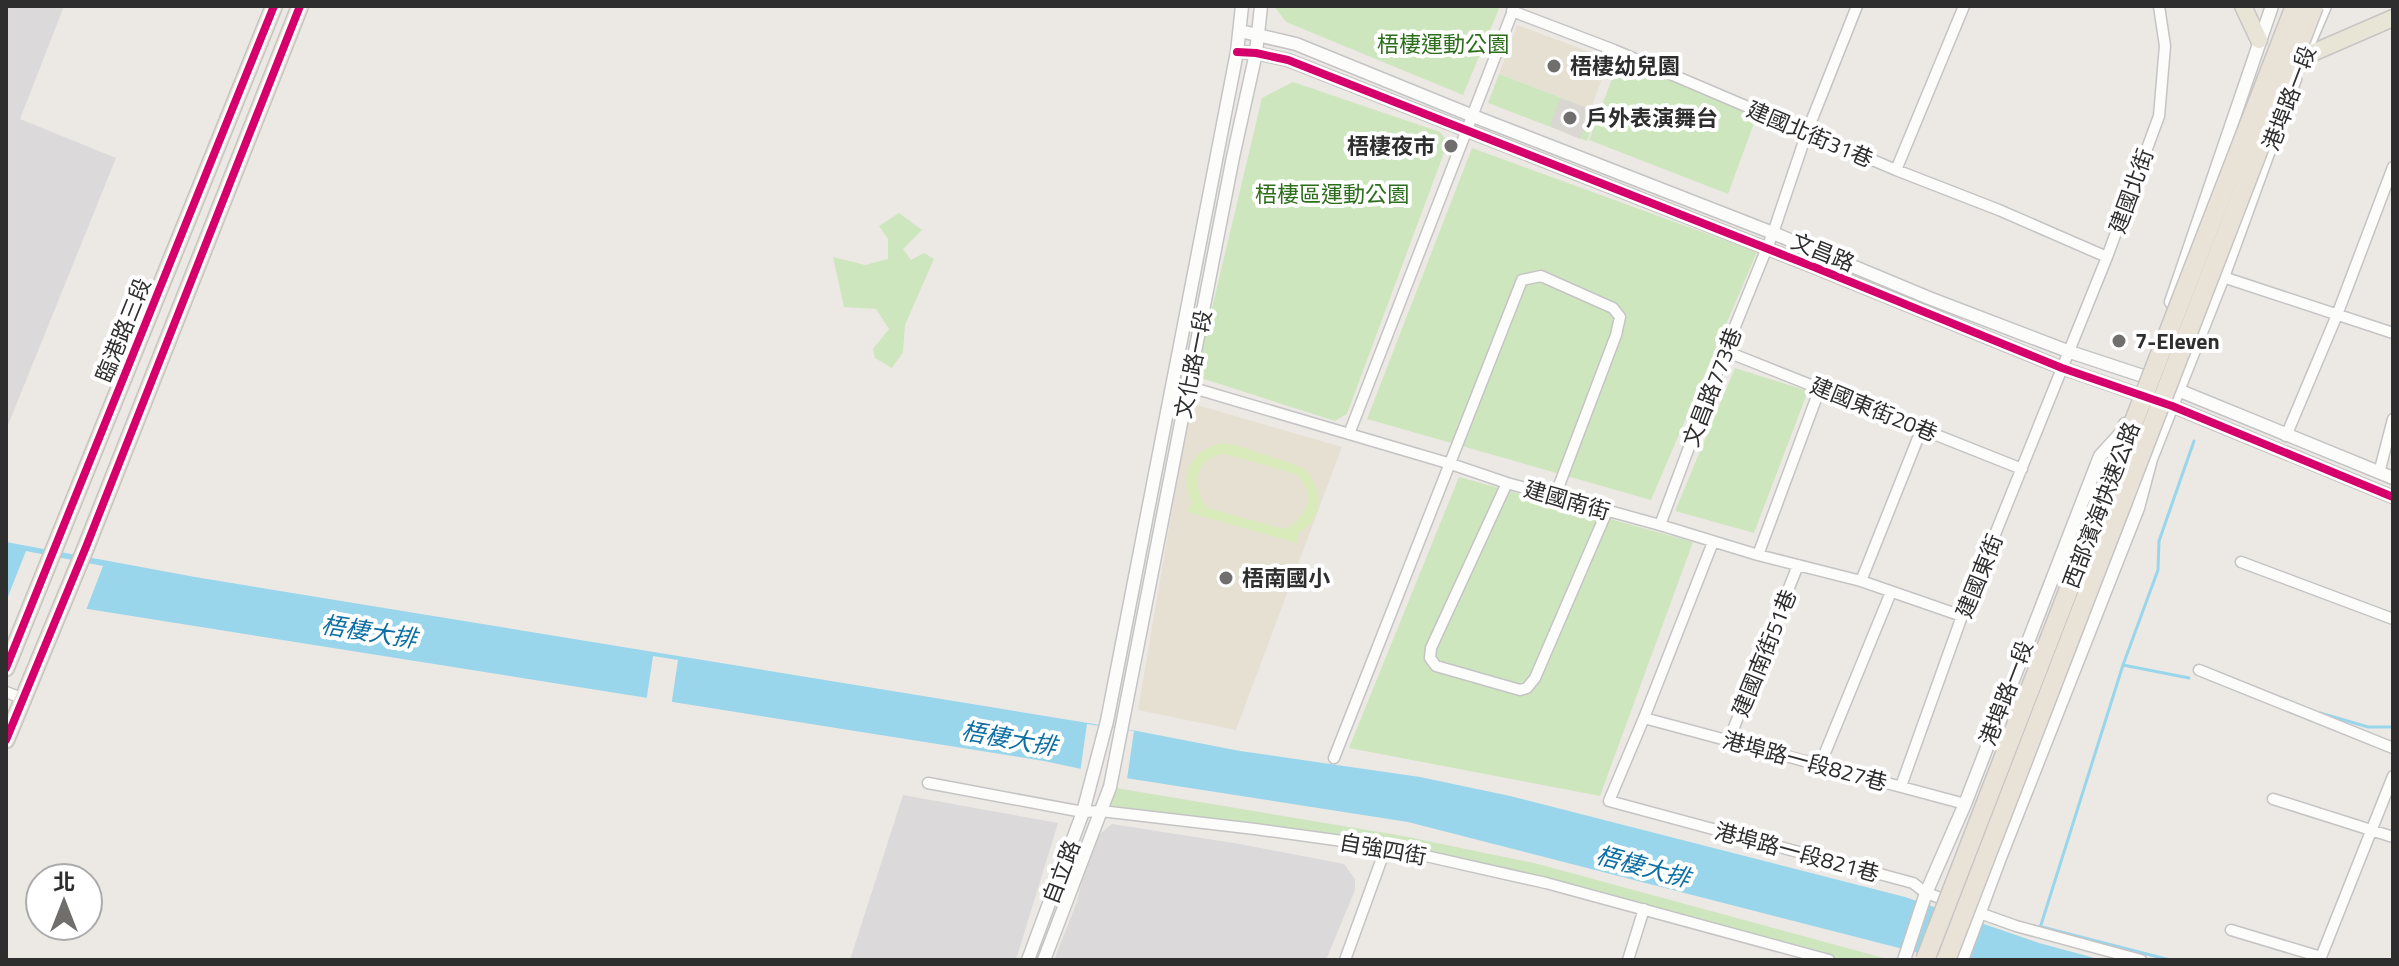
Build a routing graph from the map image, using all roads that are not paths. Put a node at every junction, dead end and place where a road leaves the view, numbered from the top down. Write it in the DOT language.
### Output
graph roads {
  1 [pos="274,6"];
  2 [pos="300,6"];
  3 [pos="1242,6"];
  4 [pos="1261,6"];
  5 [pos="1857,6"];
  6 [pos="1964,6"];
  7 [pos="2159,6"];
  8 [pos="2243,6"];
  9 [pos="2272,6"];
  10 [pos="2295,6"];
  11 [pos="2314,6"];
  12 [pos="2325,6"];
  13 [pos="1513,9"];
  14 [pos="2393,18"];
  15 [pos="1240,31"];
  16 [pos="1258,34"];
  17 [pos="2259,40"];
  18 [pos="1237,52"];
  19 [pos="1256,53"];
  20 [pos="2303,57"];
  21 [pos="1473,116"];
  22 [pos="1465,132"];
  23 [pos="1807,132"];
  24 [pos="2393,167"];
  25 [pos="1896,170"];
  26 [pos="1773,233"];
  27 [pos="1766,249"];
  28 [pos="2107,257"];
  29 [pos="2223,277"];
  30 [pos="2337,315"];
  31 [pos="2393,333"];
  32 [pos="1725,351"];
  33 [pos="2070,352"];
  34 [pos="2062,368"];
  35 [pos="2146,377"];
  36 [pos="1173,382"];
  37 [pos="1189,386"];
  38 [pos="1820,388"];
  39 [pos="2179,391"];
  40 [pos="2138,394"];
  41 [pos="2172,406"];
  42 [pos="2393,419"];
  43 [pos="1922,428"];
  44 [pos="2121,433"];
  45 [pos="1349,434"];
  46 [pos="2286,436"];
  47 [pos="2151,459"];
  48 [pos="1451,464"];
  49 [pos="2022,469"];
  50 [pos="2379,473"];
  51 [pos="2393,478"];
  52 [pos="1507,483"];
  53 [pos="1555,496"];
  54 [pos="2393,497"];
  55 [pos="1607,511"];
  56 [pos="1660,525"];
  57 [pos="2100,538"];
  58 [pos="1713,542"];
  59 [pos="1758,555"];
  60 [pos="2241,562"];
  61 [pos="1798,565"];
  62 [pos="1861,581"];
  63 [pos="1891,592"];
  64 [pos="1962,616"];
  65 [pos="2393,619"];
  66 [pos="6,668"];
  67 [pos="2199,670"];
  68 [pos="6,692"];
  69 [pos="24,699"];
  70 [pos="1644,718"];
  71 [pos="8,728"];
  72 [pos="1729,740"];
  73 [pos="2393,748"];
  74 [pos="1334,758"];
  75 [pos="1820,765"];
  76 [pos="2393,776"];
  77 [pos="928,783"];
  78 [pos="1092,783"];
  79 [pos="1901,786"];
  80 [pos="1110,787"];
  81 [pos="2273,799"];
  82 [pos="1965,804"];
  83 [pos="1101,811"];
  84 [pos="1083,812"];
  85 [pos="2372,830"];
  86 [pos="2393,837"];
  87 [pos="1386,847"];
  88 [pos="1926,893"];
  89 [pos="1957,904"];
  90 [pos="1644,909"];
  91 [pos="1980,914"];
  92 [pos="2231,930"];
  93 [pos="1028,960"];
  94 [pos="1044,960"];
  95 [pos="1345,960"];
  96 [pos="1628,960"];
  97 [pos="1829,960"];
  98 [pos="1904,960"];
  99 [pos="1914,960"];
  100 [pos="1925,960"];
  101 [pos="1936,960"];
  102 [pos="1946,960"];
  103 [pos="1953,960"];
  104 [pos="1962,960"];
  105 [pos="2141,960"];
  1 -- 66 [label="main road, 臨港路三段"];
  2 -- 69 [label="main road, 臨港路三段"];
  3 -- 15 [label="street, 文化路一段"];
  4 -- 16 [label="street, 文化路一段"];
  5 -- 23 [label="street, 文昌路773巷"];
  6 -- 25 [label="street"];
  7 -- 28 [label="street, 建國北街"];
  8 -- 17 [label="main road"];
  9 -- 17 [label="street, 港埠路一段"];
  10 -- 100 [label="highway, 西部濱海快速公路, bridge"];
  11 -- 102 [label="highway, 西部濱海快速公路, bridge"];
  12 -- 20 [label="street, 港埠路一段"];
  13 -- 21 [label="street"];
  13 -- 23 [label="street, 建國北街31巷"];
  14 -- 20 [label="main road"];
  15 -- 16 [label="street, 文昌路"];
  15 -- 18 [label="street, 文化路一段"];
  16 -- 19 [label="street, 文化路一段"];
  16 -- 21 [label="street, 文昌路"];
  17 -- 35 [label="street, 港埠路一段"];
  18 -- 19 [label="street, 文昌路"];
  18 -- 36 [label="street, 文化路一段"];
  19 -- 22 [label="street, 文昌路"];
  19 -- 37 [label="street, 文化路一段"];
  20 -- 29 [label="street, 港埠路一段"];
  21 -- 22 [label="street"];
  21 -- 26 [label="street, 文昌路"];
  22 -- 27 [label="street, 文昌路"];
  22 -- 45 [label="street"];
  23 -- 25 [label="street, 建國北街31巷"];
  23 -- 26 [label="street, 文昌路773巷"];
  24 -- 30 [label="street"];
  25 -- 28 [label="street, 建國北街31巷"];
  26 -- 27 [label="street, 文昌路773巷"];
  26 -- 33 [label="street, 文昌路"];
  27 -- 32 [label="street, 文昌路773巷"];
  27 -- 34 [label="street, 文昌路"];
  28 -- 33 [label="street, 建國北街"];
  29 -- 30 [label="street"];
  29 -- 39 [label="street, 港埠路一段"];
  30 -- 31 [label="street"];
  30 -- 46 [label="street"];
  32 -- 38 [label="street, 建國東街20巷"];
  32 -- 56 [label="street, 文昌路773巷"];
  33 -- 34 [label="street, 建國北街"];
  33 -- 35 [label="street, 文昌路"];
  34 -- 40 [label="street, 文昌路"];
  34 -- 49 [label="street, 建國東街"];
  35 -- 39 [label="street, 文昌路"];
  35 -- 40 [label="street, 港埠路一段"];
  36 -- 37 [label="street, 建國南街"];
  36 -- 78 [label="street, 文化路一段"];
  37 -- 45 [label="street, 建國南街"];
  37 -- 80 [label="street, 文化路一段"];
  38 -- 43 [label="street, 建國東街20巷"];
  38 -- 59 [label="street"];
  39 -- 41 [label="street, 港埠路一段"];
  39 -- 46 [label="street, 文昌路"];
  40 -- 41 [label="street, 文昌路"];
  40 -- 44 [label="street, 港埠路一段"];
  41 -- 47 [label="street, 港埠路一段"];
  41 -- 54 [label="street, 文昌路"];
  42 -- 50 [label="street"];
  43 -- 49 [label="street, 建國東街20巷"];
  43 -- 62 [label="street"];
  44 -- 57 [label="street, 港埠路一段"];
  44 -- 82 [label="street, 港埠路一段"];
  44 -- 99 [label="highway"];
  45 -- 48 [label="street, 建國南街"];
  46 -- 50 [label="street, 文昌路"];
  47 -- 57 [label="street, 港埠路一段"];
  47 -- 91 [label="street, 港埠路一段"];
  47 -- 103 [label="highway"];
  48 -- 52 [label="street, 建國南街"];
  48 -- 53 [label="street"];
  48 -- 74 [label="street"];
  49 -- 64 [label="street, 建國東街"];
  50 -- 51 [label="street, 文昌路"];
  52 -- 53 [label="street, 建國南街"];
  52 -- 55 [label="street"];
  53 -- 55 [label="street, 建國南街"];
  55 -- 56 [label="street, 建國南街"];
  56 -- 58 [label="street, 建國南街"];
  57 -- 89 [label="street, 港埠路一段"];
  58 -- 59 [label="street, 建國南街"];
  58 -- 70 [label="street"];
  59 -- 61 [label="street, 建國南街"];
  60 -- 65 [label="street"];
  61 -- 62 [label="street, 建國南街"];
  61 -- 72 [label="street, 建國南街51巷"];
  62 -- 63 [label="street, 建國南街"];
  63 -- 64 [label="street, 建國南街"];
  63 -- 75 [label="street"];
  64 -- 79 [label="street, 建國東街"];
  67 -- 73 [label="street"];
  68 -- 69 [label="street"];
  69 -- 71 [label="main road, 臨港路三段"];
  70 -- 72 [label="street, 港埠路一段827巷"];
  70 -- 88 [label="street, 港埠路一段821巷"];
  72 -- 75 [label="street, 港埠路一段827巷"];
  75 -- 79 [label="street, 港埠路一段827巷"];
  76 -- 85 [label="street"];
  77 -- 84 [label="street, 自強四街"];
  78 -- 84 [label="street, 自立路"];
  79 -- 82 [label="street, 港埠路一段827巷"];
  80 -- 83 [label="street, 自立路"];
  81 -- 85 [label="street"];
  82 -- 88 [label="street, 港埠路一段"];
  83 -- 84 [label="street, 自強四街"];
  83 -- 87 [label="street, 自強四街"];
  83 -- 94 [label="street, 自立路"];
  84 -- 93 [label="street, 自立路"];
  85 -- 86 [label="street"];
  85 -- 92 [label="street"];
  87 -- 90 [label="street, 自強四街"];
  87 -- 95 [label="street"];
  88 -- 89 [label="street, 港埠路一段821巷"];
  88 -- 98 [label="street, 港埠路一段"];
  89 -- 91 [label="street, 港埠路一段821巷"];
  89 -- 101 [label="street, 港埠路一段"];
  90 -- 96 [label="street"];
  90 -- 97 [label="street, 自強四街"];
  91 -- 104 [label="street, 港埠路一段"];
  91 -- 105 [label="street, 港埠路一段821巷"];
}
